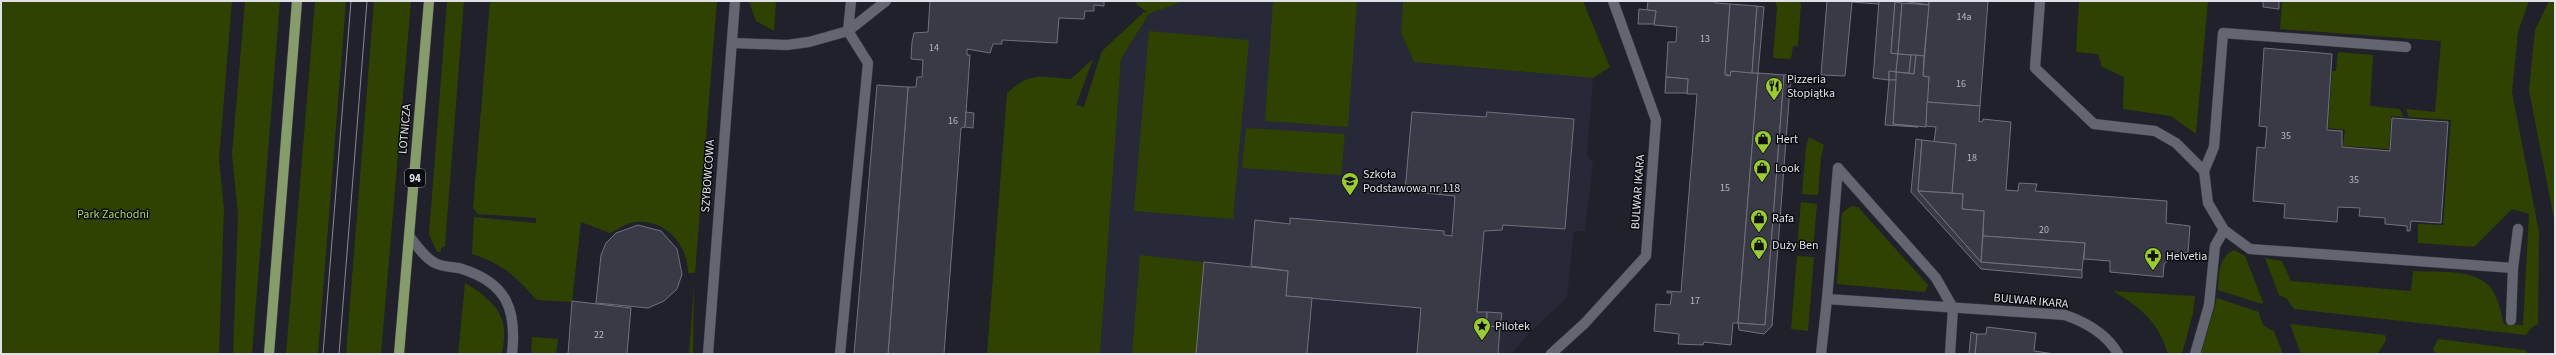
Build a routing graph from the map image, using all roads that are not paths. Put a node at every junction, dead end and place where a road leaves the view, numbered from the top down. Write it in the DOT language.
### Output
graph roads {
  1 [pos="298,1"];
  2 [pos="429,1"];
  3 [pos="735,1"];
  4 [pos="851,1"];
  5 [pos="886,1"];
  6 [pos="1613,1"];
  7 [pos="2040,1"];
  8 [pos="848,31"];
  9 [pos="732,43"];
  10 [pos="2406,47"];
  11 [pos="2204,171"];
  12 [pos="2518,229"];
  13 [pos="2224,230"];
  14 [pos="410,237"];
  15 [pos="2513,268"];
  16 [pos="1827,299"];
  17 [pos="1953,308"];
  18 [pos="2511,320"];
  19 [pos="269,354"];
  20 [pos="399,354"];
  21 [pos="512,354"];
  22 [pos="708,354"];
  23 [pos="840,354"];
  24 [pos="1551,354"];
  25 [pos="1821,354"];
  26 [pos="1950,354"];
  27 [pos="2118,354"];
  28 [pos="2195,354"];
  1 -- 19 [label="main road"];
  2 -- 14 [label="main road, LOTNICZA / 94"];
  3 -- 9 [label="street, SZYBOWCOWA"];
  4 -- 8 [label="street"];
  5 -- 8 [label="street"];
  6 -- 24 [label="street, BULWAR IKARA"];
  7 -- 11 [label="street"];
  8 -- 9 [label="street"];
  8 -- 23 [label="street"];
  9 -- 22 [label="street, SZYBOWCOWA"];
  10 -- 11 [label="street"];
  11 -- 13 [label="street"];
  12 -- 15 [label="street"];
  13 -- 15 [label="street"];
  13 -- 28 [label="street"];
  14 -- 20 [label="main road, LOTNICZA / 94"];
  14 -- 21 [label="street"];
  15 -- 18 [label="street"];
  16 -- 17 [label="street, BULWAR IKARA"];
  16 -- 17 [label="street"];
  16 -- 25 [label="street"];
  17 -- 26 [label="street"];
  17 -- 27 [label="street, BULWAR IKARA"];
}
